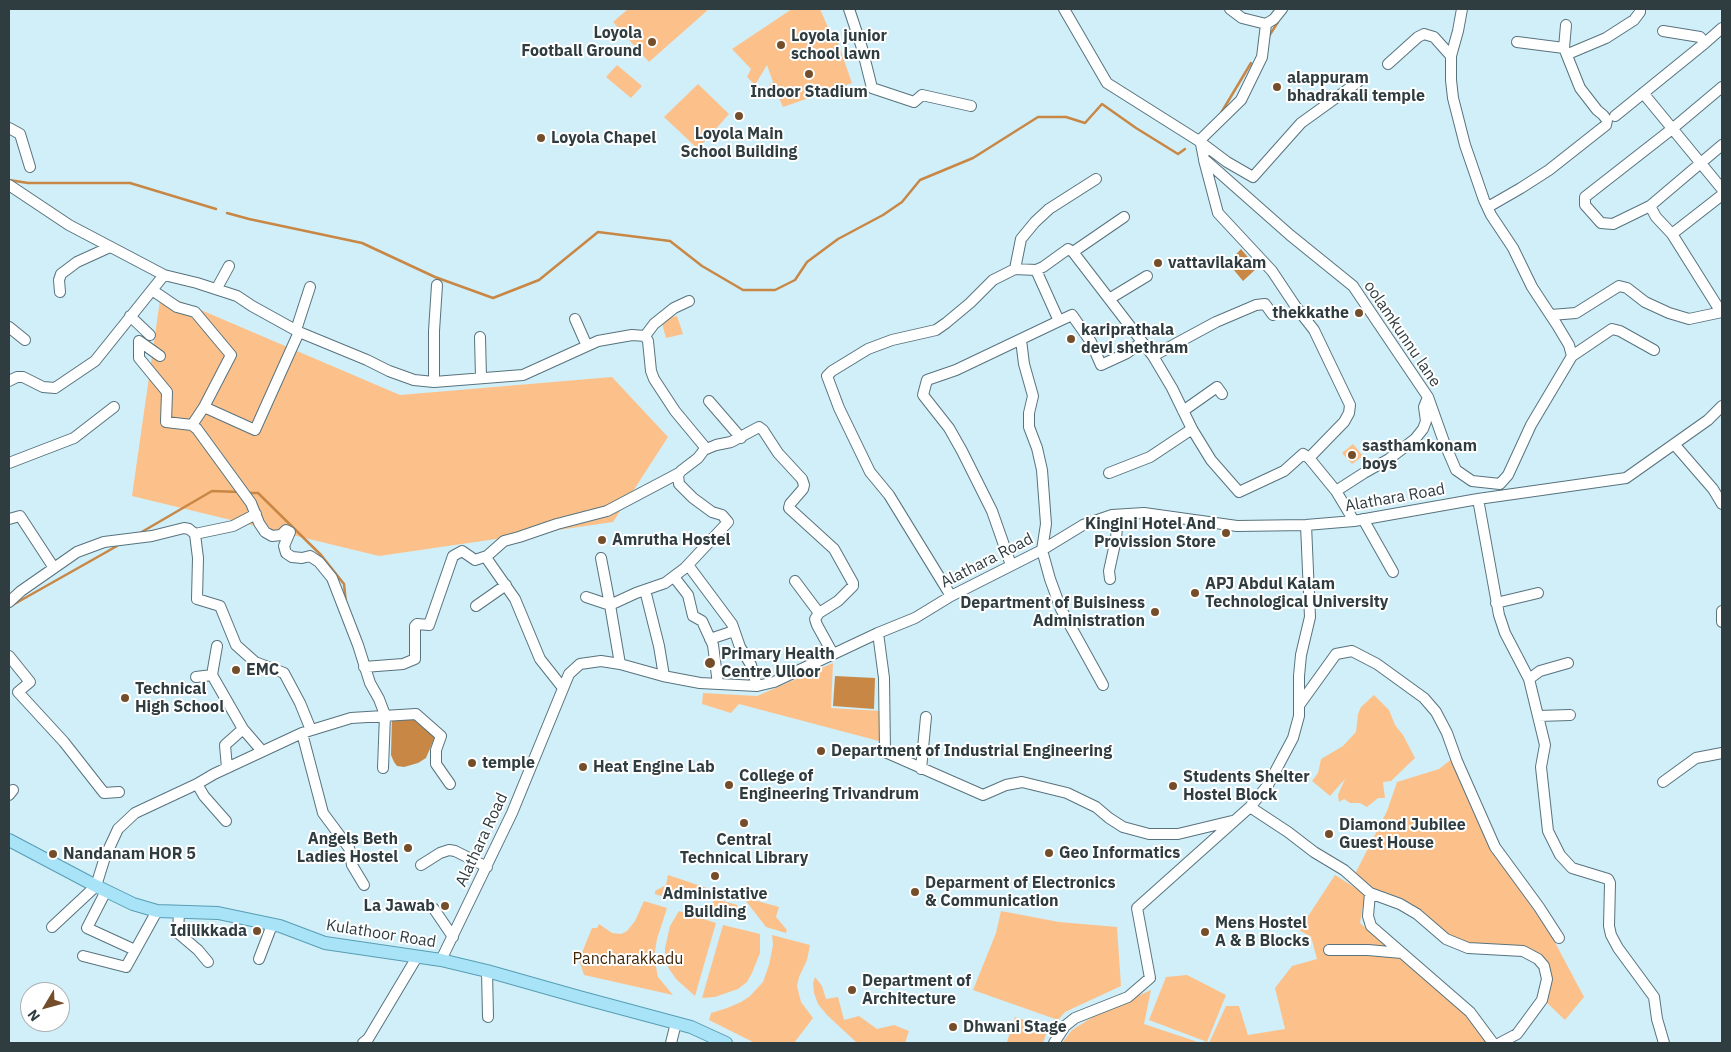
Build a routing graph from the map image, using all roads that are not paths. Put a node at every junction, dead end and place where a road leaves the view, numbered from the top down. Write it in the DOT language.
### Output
graph roads {
  1 [pos="849,9"];
  2 [pos="1064,9"];
  3 [pos="1230,9"];
  4 [pos="1282,9"];
  5 [pos="1462,9"];
  6 [pos="1640,9"];
  7 [pos="1266,24"];
  8 [pos="1566,25"];
  9 [pos="1722,28"];
  10 [pos="1663,31"];
  11 [pos="1518,42"];
  12 [pos="1704,43"];
  13 [pos="1566,51"];
  14 [pos="1451,56"];
  15 [pos="1388,64"];
  16 [pos="1358,82"];
  17 [pos="1722,86"];
  18 [pos="1642,93"];
  19 [pos="971,106"];
  20 [pos="1615,116"];
  21 [pos="9,128"];
  22 [pos="1672,129"];
  23 [pos="1200,143"];
  24 [pos="1722,145"];
  25 [pos="1204,159"];
  26 [pos="1701,164"];
  27 [pos="30,167"];
  28 [pos="1096,179"];
  29 [pos="9,185"];
  30 [pos="1722,189"];
  31 [pos="1722,195"];
  32 [pos="1650,206"];
  33 [pos="1488,207"];
  34 [pos="1124,217"];
  35 [pos="1672,234"];
  36 [pos="110,247"];
  37 [pos="1073,252"];
  38 [pos="229,266"];
  39 [pos="1015,269"];
  40 [pos="1036,270"];
  41 [pos="164,275"];
  42 [pos="1147,276"];
  43 [pos="437,285"];
  44 [pos="310,287"];
  45 [pos="217,288"];
  46 [pos="152,290"];
  47 [pos="60,292"];
  48 [pos="1109,299"];
  49 [pos="689,301"];
  50 [pos="1721,312"];
  51 [pos="1273,315"];
  52 [pos="1551,315"];
  53 [pos="130,316"];
  54 [pos="575,319"];
  55 [pos="1059,322"];
  56 [pos="9,327"];
  57 [pos="298,331"];
  58 [pos="150,335"];
  59 [pos="645,336"];
  60 [pos="480,337"];
  61 [pos="25,340"];
  62 [pos="1021,340"];
  63 [pos="1142,342"];
  64 [pos="587,346"];
  65 [pos="1654,350"];
  66 [pos="160,356"];
  67 [pos="1153,356"];
  68 [pos="1572,356"];
  69 [pos="481,378"];
  70 [pos="9,381"];
  71 [pos="434,382"];
  72 [pos="1222,394"];
  73 [pos="1428,396"];
  74 [pos="709,402"];
  75 [pos="1722,406"];
  76 [pos="114,407"];
  77 [pos="204,407"];
  78 [pos="1183,411"];
  79 [pos="192,425"];
  80 [pos="1192,429"];
  81 [pos="741,438"];
  82 [pos="1674,444"];
  83 [pos="704,450"];
  84 [pos="1309,458"];
  85 [pos="9,463"];
  86 [pos="1109,472"];
  87 [pos="679,473"];
  88 [pos="1336,491"];
  89 [pos="1478,499"];
  90 [pos="1722,504"];
  91 [pos="256,514"];
  92 [pos="1118,515"];
  93 [pos="9,519"];
  94 [pos="1359,520"];
  95 [pos="1306,526"];
  96 [pos="195,534"];
  97 [pos="1042,550"];
  98 [pos="487,556"];
  99 [pos="601,558"];
  100 [pos="688,565"];
  101 [pos="1011,565"];
  102 [pos="54,568"];
  103 [pos="1393,572"];
  104 [pos="674,577"];
  105 [pos="1110,579"];
  106 [pos="795,581"];
  107 [pos="506,585"];
  108 [pos="645,590"];
  109 [pos="1538,593"];
  110 [pos="951,596"];
  111 [pos="586,598"];
  112 [pos="9,602"];
  113 [pos="1496,603"];
  114 [pos="610,605"];
  115 [pos="476,606"];
  116 [pos="1722,611"];
  117 [pos="819,613"];
  118 [pos="1722,622"];
  119 [pos="734,631"];
  120 [pos="878,632"];
  121 [pos="710,639"];
  122 [pos="217,646"];
  123 [pos="833,654"];
  124 [pos="9,656"];
  125 [pos="1568,662"];
  126 [pos="620,664"];
  127 [pos="364,667"];
  128 [pos="212,675"];
  129 [pos="664,676"];
  130 [pos="196,677"];
  131 [pos="1528,679"];
  132 [pos="718,684"];
  133 [pos="1103,685"];
  134 [pos="757,686"];
  135 [pos="562,688"];
  136 [pos="1300,704"];
  137 [pos="385,715"];
  138 [pos="1570,715"];
  139 [pos="1538,716"];
  140 [pos="926,717"];
  141 [pos="244,730"];
  142 [pos="306,732"];
  143 [pos="262,752"];
  144 [pos="1722,753"];
  145 [pos="226,768"];
  146 [pos="383,768"];
  147 [pos="921,769"];
  148 [pos="1663,782"];
  149 [pos="197,784"];
  150 [pos="450,784"];
  151 [pos="119,792"];
  152 [pos="1250,807"];
  153 [pos="1236,820"];
  154 [pos="226,821"];
  155 [pos="9,840"];
  156 [pos="421,865"];
  157 [pos="487,867"];
  158 [pos="364,885"];
  159 [pos="101,889"];
  160 [pos="1370,892"];
  161 [pos="434,909"];
  162 [pos="157,911"];
  163 [pos="179,912"];
  164 [pos="272,925"];
  165 [pos="52,927"];
  166 [pos="453,937"];
  167 [pos="1558,938"];
  168 [pos="135,950"];
  169 [pos="1329,950"];
  170 [pos="1402,953"];
  171 [pos="83,956"];
  172 [pos="416,957"];
  173 [pos="259,959"];
  174 [pos="442,960"];
  175 [pos="208,962"];
  176 [pos="487,971"];
  177 [pos="488,1017"];
  178 [pos="676,1023"];
  179 [pos="363,1043"];
  180 [pos="671,1043"];
  181 [pos="726,1043"];
  182 [pos="1054,1043"];
  183 [pos="1493,1043"];
  184 [pos="1500,1043"];
  185 [pos="1664,1043"];
  1 -- 19 [label="street"];
  2 -- 23 [label="street"];
  3 -- 7 [label="street"];
  4 -- 7 [label="street"];
  5 -- 14 [label="street"];
  6 -- 13 [label="street"];
  7 -- 23 [label="street"];
  8 -- 13 [label="street"];
  9 -- 12 [label="street"];
  10 -- 12 [label="street"];
  11 -- 13 [label="street"];
  12 -- 18 [label="street"];
  13 -- 33 [label="street"];
  14 -- 15 [label="street"];
  14 -- 33 [label="street"];
  16 -- 23 [label="street"];
  17 -- 22 [label="street"];
  18 -- 20 [label="street"];
  18 -- 22 [label="street"];
  21 -- 27 [label="street"];
  22 -- 26 [label="street"];
  22 -- 32 [label="street"];
  23 -- 25 [label="street"];
  24 -- 26 [label="street"];
  25 -- 73 [label="street, oolamkunnu lane"];
  25 -- 84 [label="street"];
  26 -- 30 [label="street"];
  26 -- 32 [label="street"];
  28 -- 39 [label="street"];
  29 -- 36 [label="street"];
  31 -- 35 [label="street"];
  32 -- 35 [label="street"];
  33 -- 52 [label="street"];
  34 -- 37 [label="street"];
  35 -- 50 [label="street"];
  36 -- 41 [label="street"];
  36 -- 47 [label="street"];
  37 -- 40 [label="street"];
  37 -- 48 [label="street"];
  38 -- 45 [label="street"];
  39 -- 40 [label="street"];
  39 -- 110 [label="street"];
  40 -- 55 [label="street"];
  41 -- 45 [label="street"];
  41 -- 46 [label="street"];
  42 -- 48 [label="street"];
  43 -- 71 [label="street"];
  44 -- 57 [label="street"];
  45 -- 57 [label="street"];
  46 -- 53 [label="street"];
  46 -- 77 [label="street"];
  48 -- 63 [label="street"];
  49 -- 59 [label="street"];
  50 -- 52 [label="street"];
  51 -- 67 [label="street"];
  52 -- 68 [label="street"];
  53 -- 58 [label="street"];
  53 -- 70 [label="street"];
  54 -- 64 [label="street"];
  55 -- 62 [label="street"];
  55 -- 63 [label="street"];
  56 -- 61 [label="street"];
  57 -- 71 [label="street"];
  57 -- 77 [label="street"];
  59 -- 64 [label="street"];
  59 -- 83 [label="street"];
  60 -- 69 [label="street"];
  62 -- 97 [label="street"];
  62 -- 101 [label="street"];
  63 -- 67 [label="street"];
  64 -- 69 [label="street"];
  65 -- 68 [label="street"];
  66 -- 79 [label="street"];
  67 -- 78 [label="street"];
  68 -- 73 [label="street, oolamkunnu lane"];
  69 -- 71 [label="street"];
  72 -- 78 [label="street"];
  73 -- 88 [label="street"];
  74 -- 81 [label="street"];
  75 -- 82 [label="street, Alathara Road"];
  76 -- 85 [label="street"];
  77 -- 79 [label="street"];
  78 -- 80 [label="street"];
  79 -- 91 [label="street"];
  80 -- 84 [label="street"];
  80 -- 86 [label="street"];
  81 -- 83 [label="street"];
  81 -- 117 [label="street"];
  82 -- 89 [label="street, Alathara Road"];
  82 -- 90 [label="street"];
  83 -- 87 [label="street"];
  84 -- 88 [label="street"];
  87 -- 98 [label="street"];
  87 -- 100 [label="street"];
  88 -- 94 [label="street"];
  89 -- 94 [label="street, Alathara Road"];
  89 -- 113 [label="street"];
  91 -- 96 [label="street"];
  91 -- 127 [label="street"];
  92 -- 95 [label="street, Alathara Road"];
  92 -- 97 [label="street, Alathara Road"];
  92 -- 105 [label="street"];
  93 -- 102 [label="street"];
  94 -- 95 [label="street, Alathara Road"];
  94 -- 103 [label="street"];
  95 -- 136 [label="street"];
  96 -- 102 [label="street"];
  96 -- 142 [label="street"];
  97 -- 101 [label="street, Alathara Road"];
  97 -- 133 [label="street"];
  98 -- 107 [label="street"];
  98 -- 127 [label="street"];
  99 -- 114 [label="street"];
  100 -- 104 [label="street"];
  100 -- 119 [label="street"];
  101 -- 110 [label="street, Alathara Road"];
  102 -- 112 [label="street"];
  104 -- 108 [label="street"];
  104 -- 121 [label="street"];
  106 -- 117 [label="street"];
  107 -- 115 [label="street"];
  107 -- 135 [label="street"];
  108 -- 114 [label="street"];
  108 -- 129 [label="street"];
  109 -- 113 [label="street"];
  110 -- 120 [label="street, Alathara Road"];
  111 -- 114 [label="street"];
  113 -- 131 [label="street"];
  114 -- 126 [label="street"];
  116 -- 118 [label="street"];
  117 -- 123 [label="street"];
  119 -- 121 [label="street"];
  119 -- 134 [label="street"];
  120 -- 123 [label="street, Alathara Road"];
  120 -- 147 [label="street"];
  121 -- 132 [label="street"];
  122 -- 128 [label="street"];
  123 -- 134 [label="street, Alathara Road"];
  124 -- 151 [label="street"];
  125 -- 131 [label="street"];
  126 -- 129 [label="street, Alathara Road"];
  126 -- 135 [label="street, Alathara Road"];
  127 -- 137 [label="street"];
  128 -- 130 [label="street"];
  128 -- 141 [label="street"];
  129 -- 132 [label="street, Alathara Road"];
  131 -- 139 [label="street"];
  132 -- 134 [label="street, Alathara Road"];
  135 -- 157 [label="street, Alathara Road"];
  136 -- 152 [label="street"];
  136 -- 167 [label="street"];
  137 -- 142 [label="street"];
  137 -- 146 [label="street"];
  137 -- 150 [label="street"];
  138 -- 139 [label="street"];
  139 -- 185 [label="street"];
  140 -- 147 [label="street"];
  141 -- 143 [label="street"];
  141 -- 145 [label="street"];
  142 -- 143 [label="street"];
  142 -- 158 [label="street"];
  143 -- 145 [label="street"];
  144 -- 148 [label="street"];
  145 -- 149 [label="street"];
  147 -- 153 [label="street"];
  149 -- 154 [label="street"];
  149 -- 159 [label="street"];
  152 -- 153 [label="street"];
  152 -- 160 [label="street"];
  153 -- 182 [label="street"];
  155 -- 159 [label="main road, Kulathoor Road"];
  156 -- 157 [label="street"];
  157 -- 166 [label="street, Alathara Road"];
  159 -- 162 [label="main road, Kulathoor Road"];
  159 -- 165 [label="street"];
  159 -- 168 [label="street"];
  160 -- 170 [label="street"];
  160 -- 184 [label="street"];
  161 -- 166 [label="street"];
  162 -- 163 [label="main road, Kulathoor Road"];
  162 -- 168 [label="street"];
  163 -- 164 [label="main road, Kulathoor Road"];
  163 -- 175 [label="street"];
  164 -- 172 [label="main road, Kulathoor Road"];
  164 -- 173 [label="street"];
  166 -- 174 [label="street, Alathara Road"];
  168 -- 171 [label="street"];
  169 -- 170 [label="street"];
  170 -- 183 [label="street"];
  172 -- 174 [label="main road, Kulathoor Road"];
  172 -- 179 [label="street"];
  174 -- 176 [label="main road, Kulathoor Road"];
  176 -- 177 [label="street"];
  176 -- 178 [label="main road, Kulathoor Road"];
  178 -- 180 [label="street"];
  178 -- 181 [label="main road, Kulathoor Road"];
}
